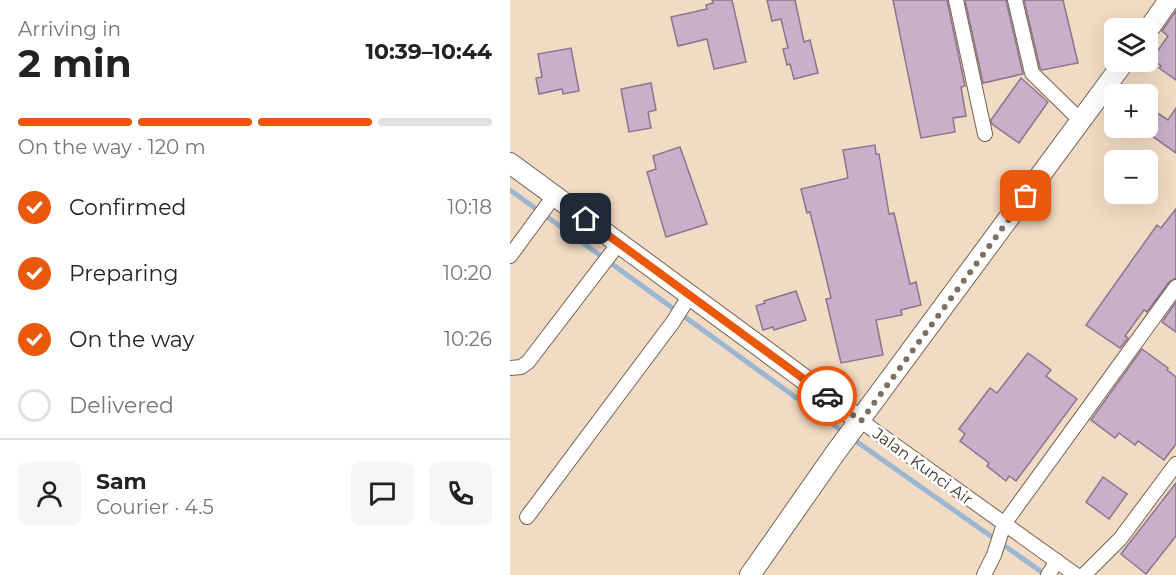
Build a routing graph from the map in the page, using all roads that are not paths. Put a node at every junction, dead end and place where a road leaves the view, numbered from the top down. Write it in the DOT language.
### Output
graph roads {
  1 [pos="956,0"];
  2 [pos="1015,0"];
  3 [pos="1169,0"];
  4 [pos="1156,18"];
  5 [pos="1117,72"];
  6 [pos="1080,121"];
  7 [pos="985,134"];
  8 [pos="510,163"];
  9 [pos="551,201"];
  10 [pos="511,253"];
  11 [pos="610,254"];
  12 [pos="1176,287"];
  13 [pos="686,301"];
  14 [pos="510,368"];
  15 [pos="858,424"];
  16 [pos="1176,464"];
  17 [pos="527,517"];
  18 [pos="1002,530"];
  19 [pos="1052,569"];
  20 [pos="750,575"];
  21 [pos="984,575"];
  22 [pos="1076,575"];
  23 [pos="1084,575"];
  1 -- 7 [label="street"];
  2 -- 6 [label="street"];
  3 -- 4 [label="street"];
  5 -- 6 [label="street"];
  6 -- 15 [label="street"];
  8 -- 9 [label="street, Jalan Kunci Air"];
  9 -- 10 [label="street"];
  9 -- 11 [label="street, Jalan Kunci Air"];
  11 -- 13 [label="street, Jalan Kunci Air"];
  11 -- 14 [label="street"];
  12 -- 18 [label="street"];
  13 -- 15 [label="street, Jalan Kunci Air"];
  13 -- 17 [label="street"];
  15 -- 18 [label="street, Jalan Kunci Air"];
  15 -- 20 [label="street"];
  16 -- 23 [label="street"];
  18 -- 19 [label="street, Jalan Kunci Air"];
  18 -- 21 [label="street"];
  19 -- 22 [label="street, Jalan Kunci Air"];
}
